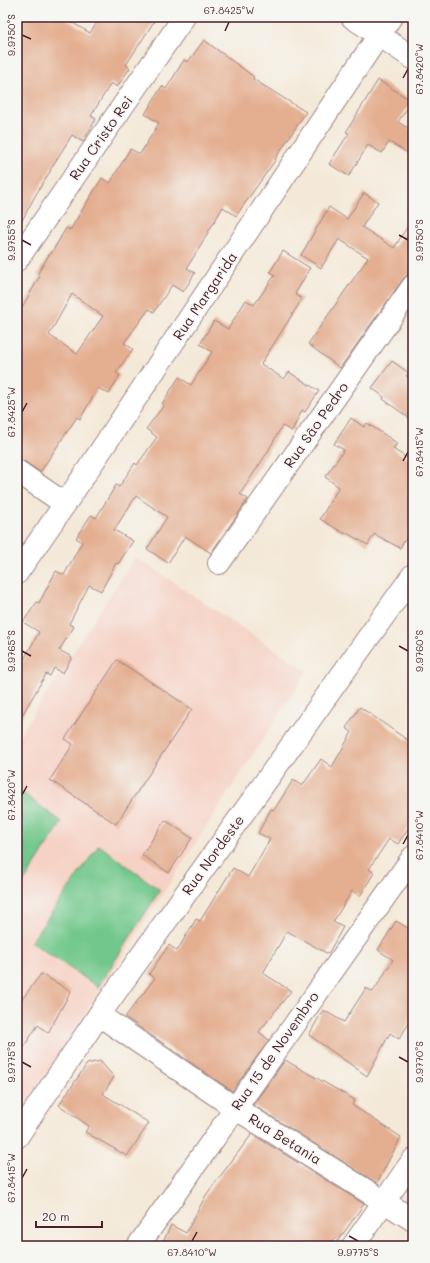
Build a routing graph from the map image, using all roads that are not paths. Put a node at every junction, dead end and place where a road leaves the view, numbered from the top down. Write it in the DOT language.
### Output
graph roads {
  1 [pos="184,17"];
  2 [pos="352,17"];
  3 [pos="391,17"];
  4 [pos="379,35"];
  5 [pos="413,58"];
  6 [pos="17,260"];
  7 [pos="413,286"];
  8 [pos="17,471"];
  9 [pos="65,504"];
  10 [pos="218,563"];
  11 [pos="17,573"];
  12 [pos="413,575"];
  13 [pos="413,857"];
  14 [pos="99,1016"];
  15 [pos="235,1108"];
  16 [pos="17,1137"];
  17 [pos="413,1160"];
  18 [pos="384,1201"];
  19 [pos="413,1220"];
  20 [pos="138,1246"];
  21 [pos="353,1246"];
  1 -- 6 [label="street, Rua Cristo Rei"];
  2 -- 4 [label="street"];
  3 -- 4 [label="street, Rua Margarida"];
  4 -- 5 [label="street"];
  4 -- 9 [label="street, Rua Margarida"];
  7 -- 10 [label="street, Rua São Pedro"];
  8 -- 9 [label="street"];
  9 -- 11 [label="street, Rua Margarida"];
  12 -- 14 [label="street, Rua Nordeste"];
  13 -- 15 [label="street, Rua 15 de Novembro"];
  14 -- 15 [label="street, Rua Betania"];
  14 -- 16 [label="street, Rua Nordeste"];
  15 -- 18 [label="street, Rua Betania"];
  15 -- 20 [label="street, Rua 15 de Novembro"];
  17 -- 18 [label="street"];
  18 -- 19 [label="street, Rua Betania"];
  18 -- 21 [label="street"];
}
